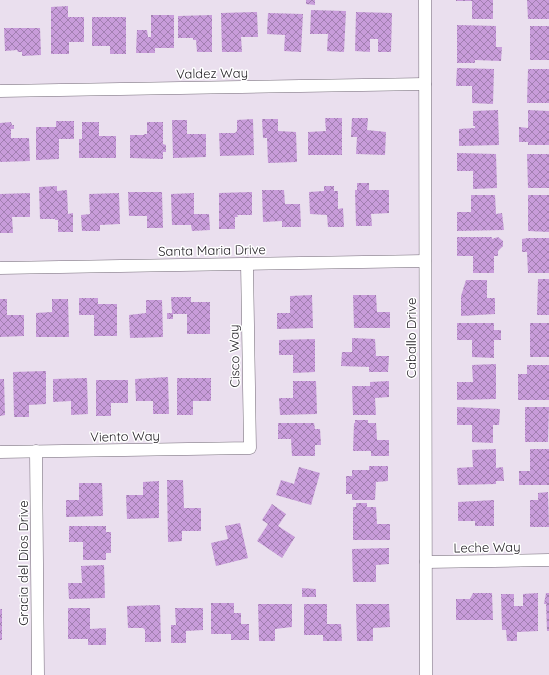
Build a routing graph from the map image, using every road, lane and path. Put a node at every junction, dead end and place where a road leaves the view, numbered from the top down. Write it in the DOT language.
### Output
graph roads {
  1 [pos="425,0"];
  2 [pos="425,84"];
  3 [pos="0,91"];
  4 [pos="425,261"];
  5 [pos="247,264"];
  6 [pos="0,268"];
  7 [pos="250,448"];
  8 [pos="36,451"];
  9 [pos="0,452"];
  10 [pos="549,560"];
  11 [pos="426,562"];
  12 [pos="38,675"];
  13 [pos="426,675"];
  1 -- 2 [label="street, Caballo Drive"];
  2 -- 3 [label="street, Valdez Way"];
  2 -- 4 [label="street, Caballo Drive"];
  4 -- 5 [label="street, Santa Maria Drive"];
  4 -- 11 [label="street, Caballo Drive"];
  5 -- 6 [label="street, Santa Maria Drive"];
  5 -- 7 [label="street, Cisco Way"];
  7 -- 8 [label="street, Viento Way"];
  8 -- 9 [label="street, Viento Way"];
  8 -- 12 [label="street, Gracia del Dios Drive"];
  10 -- 11 [label="street, Leche Way"];
  11 -- 13 [label="street, Caballo Drive"];
}
